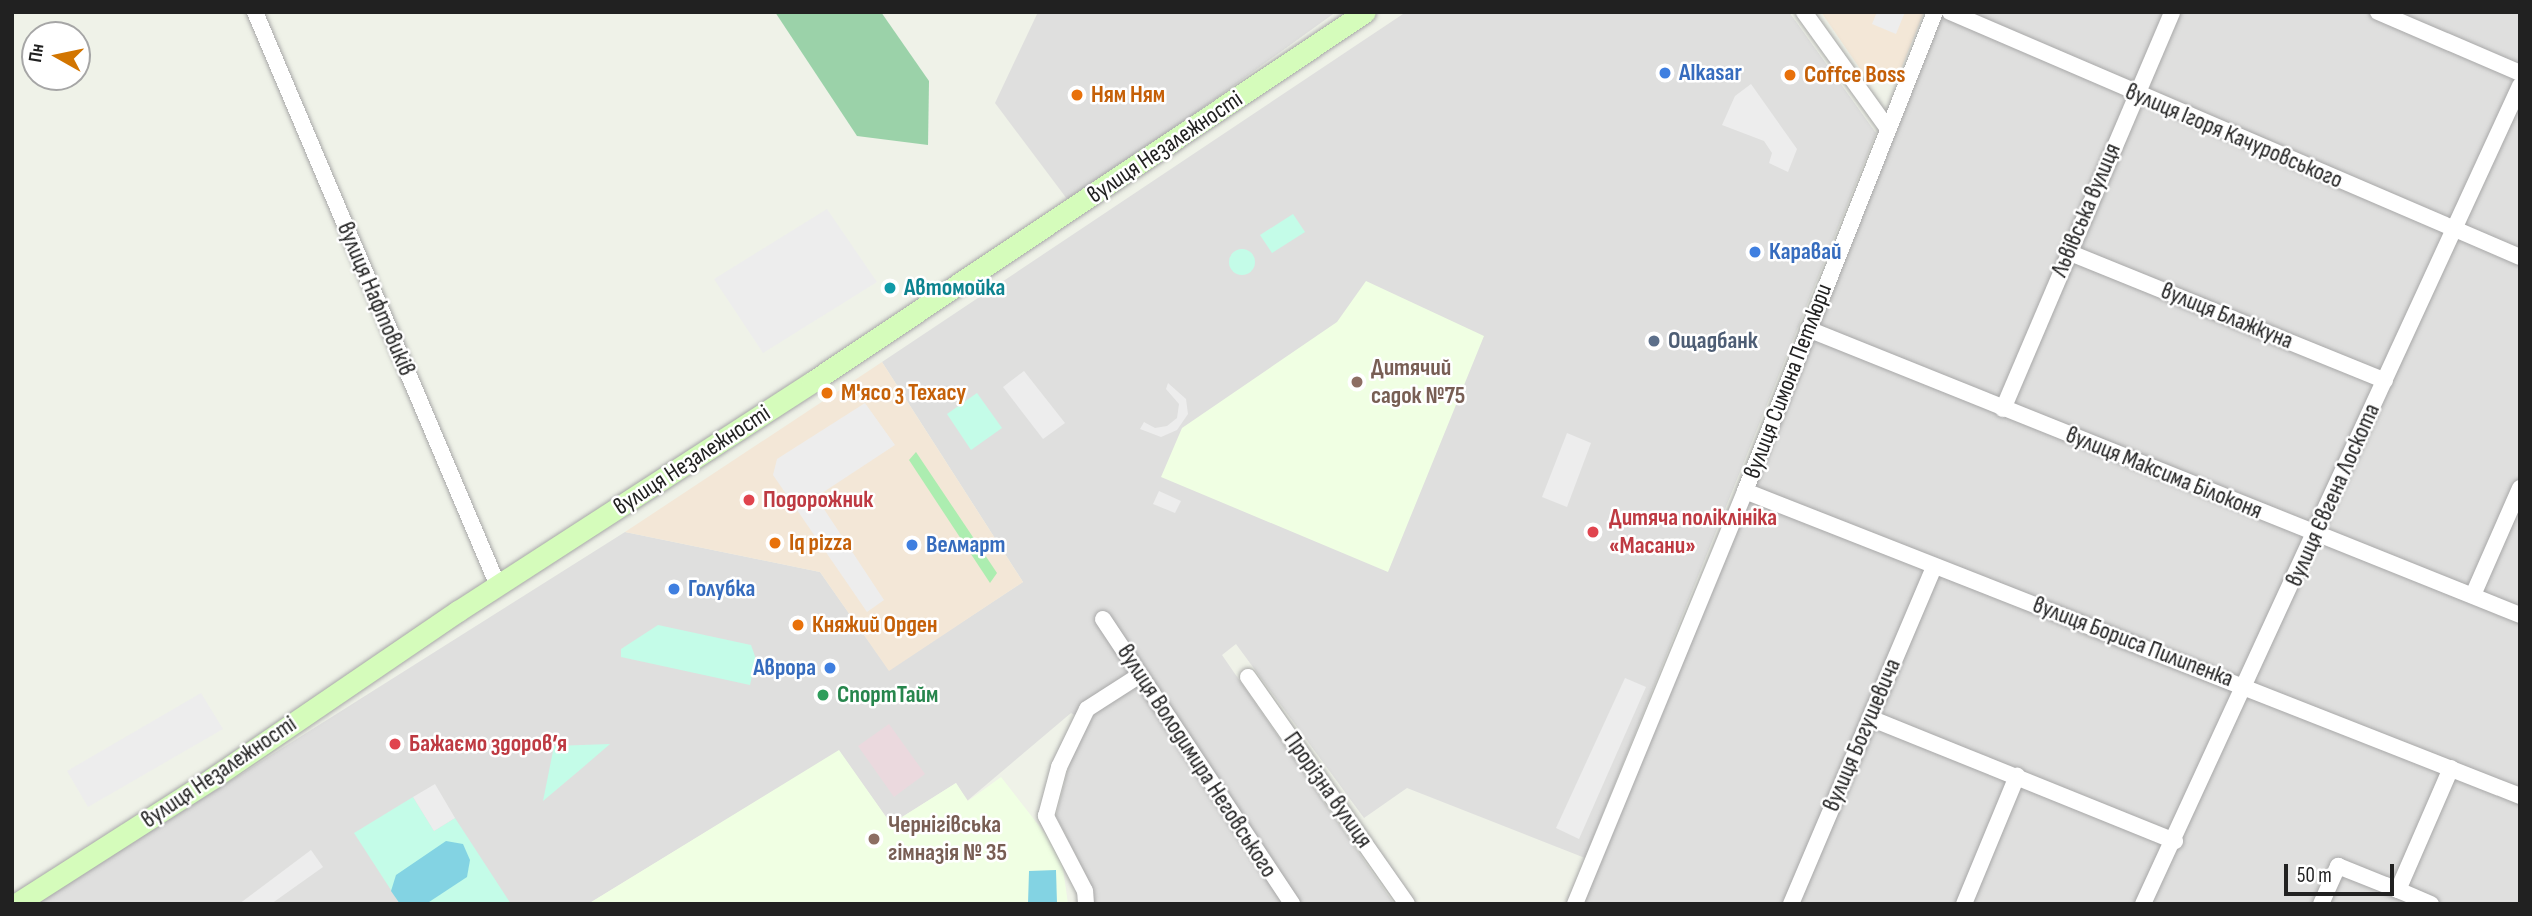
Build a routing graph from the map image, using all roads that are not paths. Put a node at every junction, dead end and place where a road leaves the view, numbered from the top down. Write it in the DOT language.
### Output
graph roads {
  1 [pos="255,12"];
  2 [pos="1365,12"];
  3 [pos="1804,12"];
  4 [pos="1935,12"];
  5 [pos="1950,12"];
  6 [pos="2172,12"];
  7 [pos="2378,12"];
  8 [pos="2520,73"];
  9 [pos="2520,86"];
  10 [pos="2135,94"];
  11 [pos="1888,129"];
  12 [pos="2454,229"];
  13 [pos="2068,252"];
  14 [pos="2520,257"];
  15 [pos="1808,329"];
  16 [pos="2385,381"];
  17 [pos="2003,409"];
  18 [pos="2520,488"];
  19 [pos="1745,491"];
  20 [pos="2315,532"];
  21 [pos="1934,567"];
  22 [pos="498,586"];
  23 [pos="2473,595"];
  24 [pos="2520,615"];
  25 [pos="1103,619"];
  26 [pos="1140,675"];
  27 [pos="1248,677"];
  28 [pos="2248,685"];
  29 [pos="1870,718"];
  30 [pos="2451,768"];
  31 [pos="2017,776"];
  32 [pos="2520,796"];
  33 [pos="2175,841"];
  34 [pos="2398,890"];
  35 [pos="16,904"];
  36 [pos="1086,904"];
  37 [pos="1292,904"];
  38 [pos="1407,904"];
  39 [pos="1575,904"];
  40 [pos="1791,904"];
  41 [pos="1964,904"];
  42 [pos="2143,904"];
  43 [pos="2321,904"];
  44 [pos="2431,904"];
  1 -- 22 [label="street, вулиця Нафтовиків"];
  2 -- 22 [label="street, вулиця Незалежності"];
  3 -- 11 [label="street"];
  4 -- 11 [label="street, вулиця Симона Петлюри"];
  5 -- 10 [label="street, вулиця Ігоря Качуровського"];
  6 -- 10 [label="street, Львівська вулиця"];
  7 -- 8 [label="street"];
  9 -- 12 [label="street, вулиця Євгена Лоскота"];
  10 -- 12 [label="street, вулиця Ігоря Качуровського"];
  10 -- 13 [label="street, Львівська вулиця"];
  11 -- 15 [label="street, вулиця Симона Петлюри"];
  12 -- 14 [label="street, вулиця Ігоря Качуровського"];
  12 -- 16 [label="street, вулиця Євгена Лоскота"];
  13 -- 16 [label="street, вулиця Блажкуна"];
  13 -- 17 [label="street, Львівська вулиця"];
  15 -- 17 [label="street, вулиця Максима Білоконя"];
  15 -- 19 [label="street, вулиця Симона Петлюри"];
  16 -- 20 [label="street, вулиця Євгена Лоскота"];
  17 -- 20 [label="street, вулиця Максима Білоконя"];
  18 -- 23 [label="street"];
  19 -- 21 [label="street, вулиця Бориса Пилипенка"];
  19 -- 39 [label="street, вулиця Симона Петлюри"];
  20 -- 23 [label="street, вулиця Максима Білоконя"];
  20 -- 28 [label="street, вулиця Євгена Лоскота"];
  21 -- 28 [label="street, вулиця Бориса Пилипенка"];
  21 -- 29 [label="street, вулиця Богушевича"];
  22 -- 35 [label="street, вулиця Незалежності"];
  23 -- 24 [label="street, вулиця Максима Білоконя"];
  25 -- 26 [label="street, вулиця Володимира Неговського"];
  26 -- 36 [label="street"];
  26 -- 37 [label="street, вулиця Володимира Неговського"];
  27 -- 38 [label="street, Прорізна вулиця"];
  28 -- 30 [label="street, вулиця Бориса Пилипенка"];
  28 -- 33 [label="street, вулиця Євгена Лоскота"];
  29 -- 31 [label="street"];
  29 -- 40 [label="street, вулиця Богушевича"];
  30 -- 32 [label="street, вулиця Бориса Пилипенка"];
  30 -- 34 [label="street"];
  31 -- 33 [label="street"];
  31 -- 41 [label="street"];
  33 -- 42 [label="street, вулиця Євгена Лоскота"];
  34 -- 43 [label="street"];
  34 -- 44 [label="street"];
}
